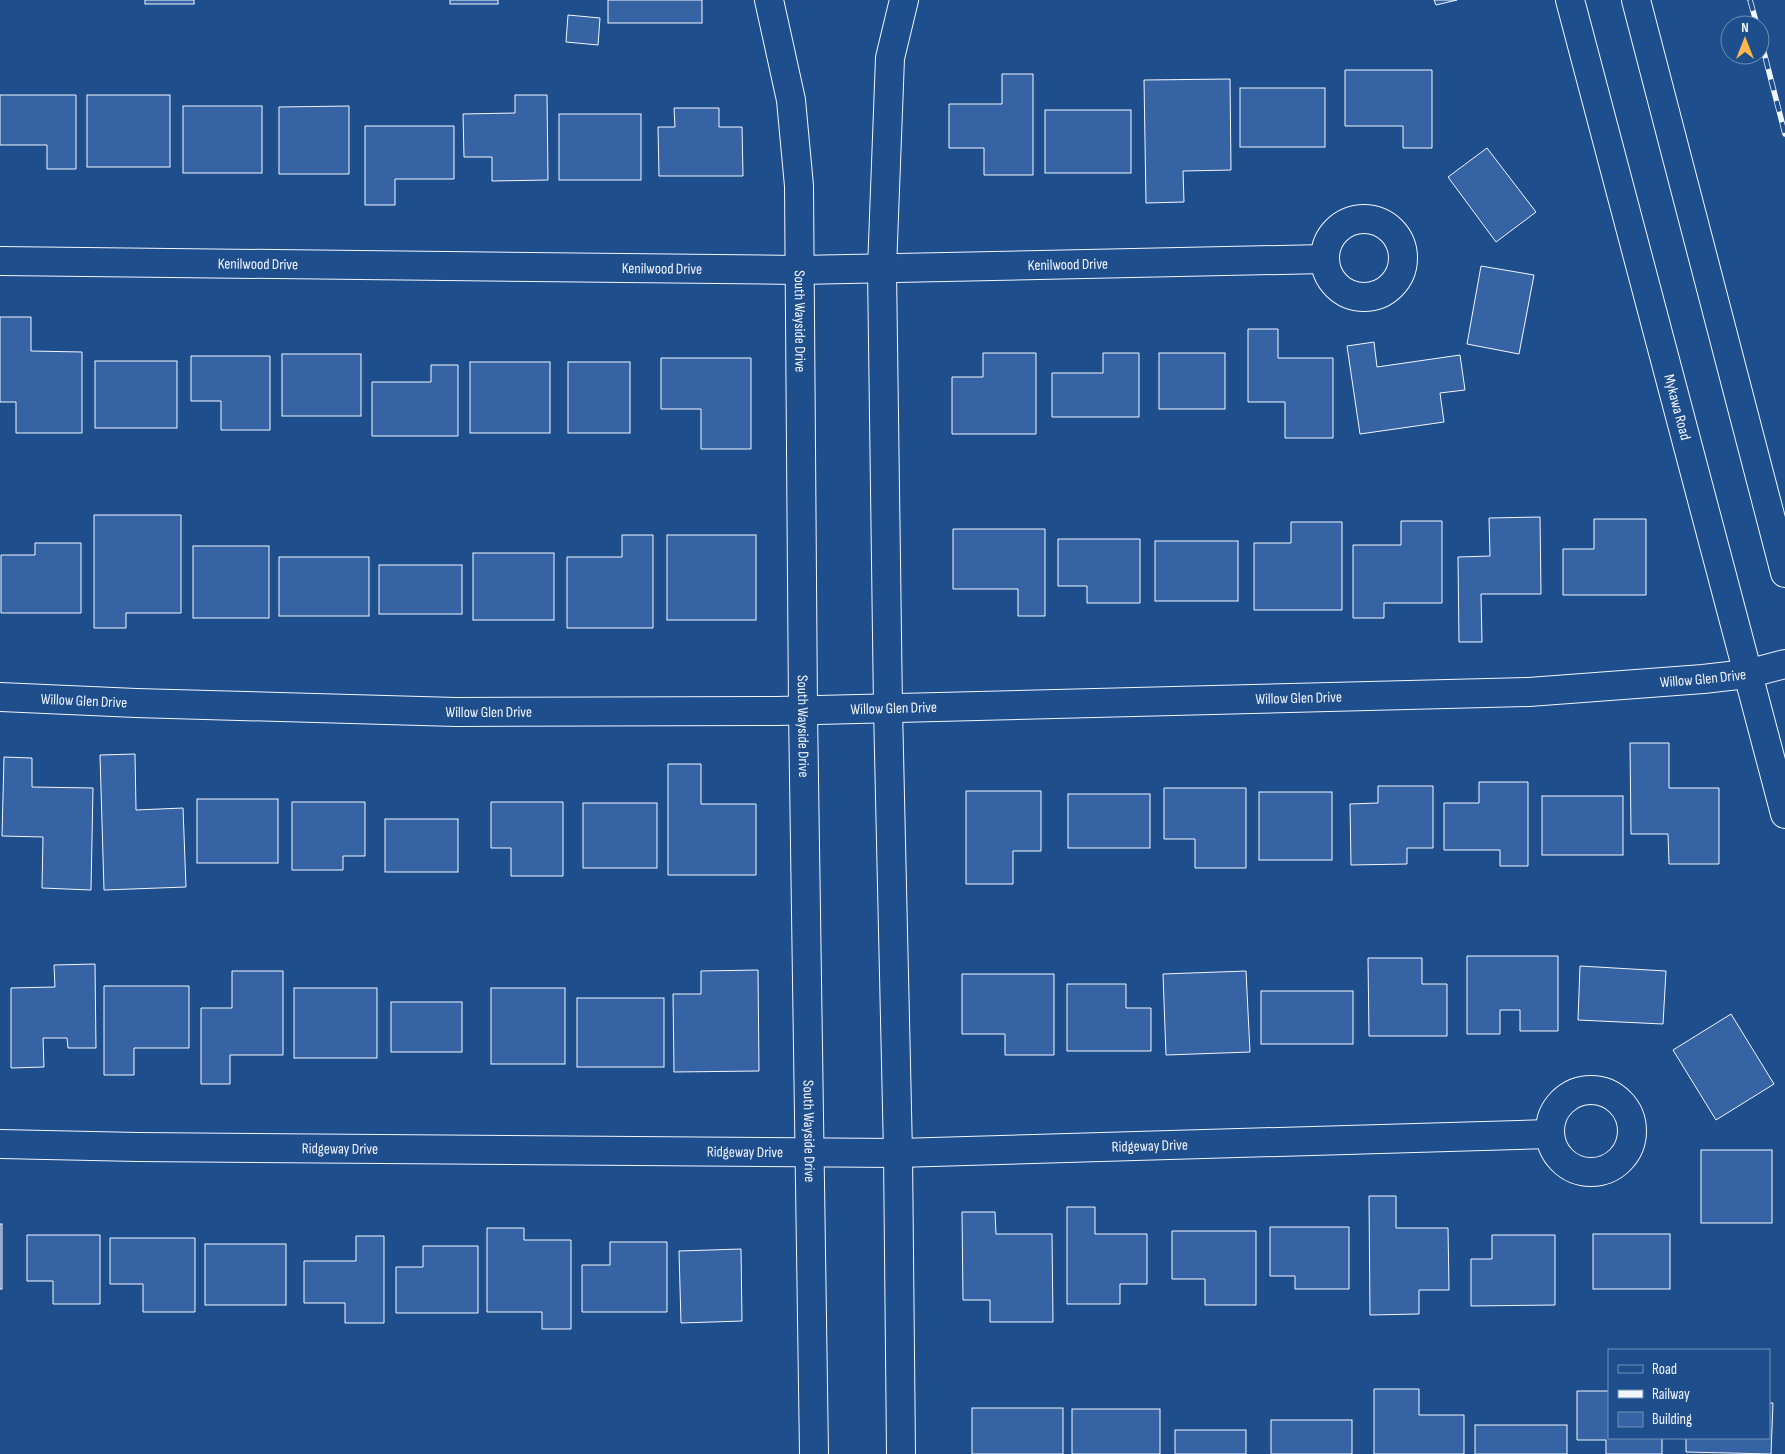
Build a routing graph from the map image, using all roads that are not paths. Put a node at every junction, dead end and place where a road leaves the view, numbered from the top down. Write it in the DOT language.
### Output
graph roads {
  1 [pos="769,0"];
  2 [pos="904,0"];
  3 [pos="1570,0"];
  4 [pos="1636,0"];
  5 [pos="1324,259"];
  6 [pos="0,261"];
  7 [pos="882,269"];
  8 [pos="799,270"];
  9 [pos="1785,572"];
  10 [pos="1785,664"];
  11 [pos="1748,674"];
  12 [pos="0,697"];
  13 [pos="888,708"];
  14 [pos="803,710"];
  15 [pos="1785,814"];
  16 [pos="1549,1134"];
  17 [pos="0,1144"];
  18 [pos="811,1153"];
  19 [pos="898,1153"];
  20 [pos="814,1454"];
  21 [pos="901,1454"];
  1 -- 8 [label="street, South Wayside Drive"];
  2 -- 7 [label="street"];
  3 -- 11 [label="street, Mykawa Road"];
  4 -- 9 [label="street"];
  5 -- 7 [label="street, Kenilwood Drive"];
  6 -- 8 [label="street, Kenilwood Drive"];
  7 -- 8 [label="street, Kenilwood Drive"];
  7 -- 13 [label="street"];
  8 -- 14 [label="street, South Wayside Drive"];
  10 -- 11 [label="street, Willow Glen Drive"];
  11 -- 13 [label="street, Willow Glen Drive"];
  11 -- 15 [label="street, Mykawa Road"];
  12 -- 14 [label="street, Willow Glen Drive"];
  13 -- 14 [label="street, Willow Glen Drive"];
  13 -- 19 [label="street"];
  14 -- 18 [label="street, South Wayside Drive"];
  16 -- 19 [label="street, Ridgeway Drive"];
  17 -- 18 [label="street, Ridgeway Drive"];
  18 -- 19 [label="street, Ridgeway Drive"];
  18 -- 20 [label="street, South Wayside Drive"];
  19 -- 21 [label="street"];
}
